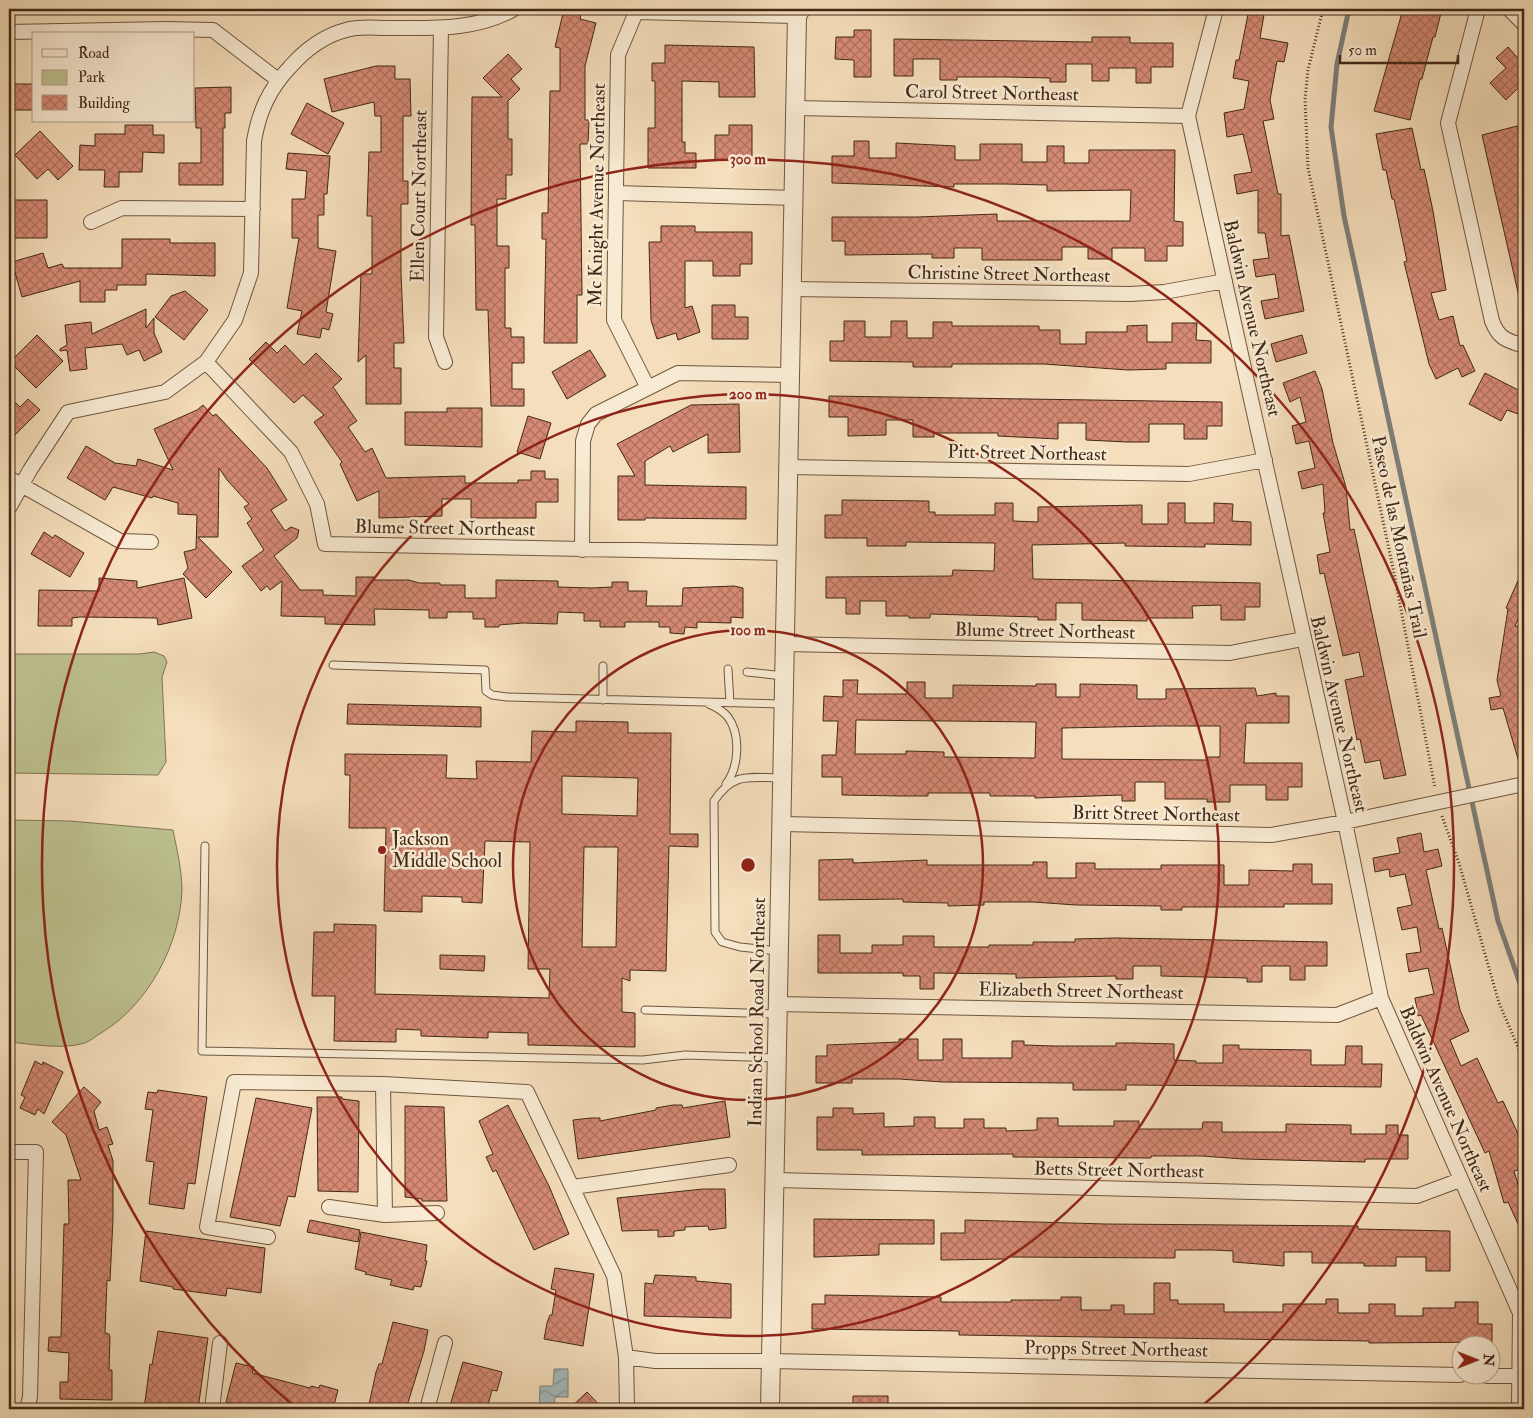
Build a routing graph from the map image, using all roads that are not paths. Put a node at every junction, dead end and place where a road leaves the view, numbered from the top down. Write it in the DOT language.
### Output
graph roads {
  1 [pos="514,9"];
  2 [pos="1216,9"];
  3 [pos="1478,9"];
  4 [pos="1509,9"];
  5 [pos="634,10"];
  6 [pos="797,11"];
  7 [pos="1524,24"];
  8 [pos="441,28"];
  9 [pos="9,32"];
  10 [pos="278,80"];
  11 [pos="795,108"];
  12 [pos="1188,116"];
  13 [pos="616,193"];
  14 [pos="794,198"];
  15 [pos="253,209"];
  16 [pos="91,222"];
  17 [pos="1225,281"];
  18 [pos="792,289"];
  19 [pos="1524,346"];
  20 [pos="206,362"];
  21 [pos="445,362"];
  22 [pos="790,375"];
  23 [pos="648,388"];
  24 [pos="1265,460"];
  25 [pos="788,467"];
  26 [pos="15,482"];
  27 [pos="9,508"];
  28 [pos="151,542"];
  29 [pos="582,550"];
  30 [pos="787,553"];
  31 [pos="1303,639"];
  32 [pos="785,644"];
  33 [pos="333,665"];
  34 [pos="604,666"];
  35 [pos="728,669"];
  36 [pos="747,672"];
  37 [pos="784,676"];
  38 [pos="603,700"];
  39 [pos="706,702"];
  40 [pos="730,702"];
  41 [pos="784,704"];
  42 [pos="782,778"];
  43 [pos="1524,784"];
  44 [pos="723,787"];
  45 [pos="1345,822"];
  46 [pos="782,824"];
  47 [pos="205,846"];
  48 [pos="779,951"];
  49 [pos="1381,998"];
  50 [pos="777,1009"];
  51 [pos="645,1010"];
  52 [pos="777,1058"];
  53 [pos="383,1084"];
  54 [pos="9,1152"];
  55 [pos="728,1165"];
  56 [pos="775,1180"];
  57 [pos="1460,1180"];
  58 [pos="574,1187"];
  59 [pos="329,1207"];
  60 [pos="437,1213"];
  61 [pos="385,1215"];
  62 [pos="268,1237"];
  63 [pos="220,1343"];
  64 [pos="445,1343"];
  65 [pos="626,1357"];
  66 [pos="771,1361"];
  67 [pos="1450,1375"];
  68 [pos="1500,1376"];
  69 [pos="1520,1376"];
  70 [pos="27,1409"];
  71 [pos="212,1409"];
  72 [pos="427,1409"];
  73 [pos="627,1409"];
  74 [pos="770,1409"];
  75 [pos="1519,1409"];
  1 -- 8 [label="street"];
  2 -- 12 [label="street, Baldwin Avenue Northeast"];
  3 -- 19 [label="street"];
  4 -- 7 [label="street"];
  5 -- 6 [label="street"];
  5 -- 13 [label="street, Mc Knight Avenue Northeast"];
  6 -- 11 [label="street, Indian School Road Northeast"];
  8 -- 10 [label="street"];
  8 -- 21 [label="street, Ellen Court Northeast"];
  9 -- 10 [label="street"];
  10 -- 15 [label="street"];
  11 -- 12 [label="street, Carol Street Northeast"];
  11 -- 14 [label="street, Indian School Road Northeast"];
  12 -- 17 [label="street, Baldwin Avenue Northeast"];
  13 -- 14 [label="street"];
  13 -- 23 [label="street, Mc Knight Avenue Northeast"];
  14 -- 18 [label="street, Indian School Road Northeast"];
  15 -- 16 [label="street"];
  15 -- 20 [label="street"];
  17 -- 18 [label="street, Christine Street Northeast"];
  17 -- 24 [label="street, Baldwin Avenue Northeast"];
  18 -- 22 [label="street, Indian School Road Northeast"];
  20 -- 26 [label="street"];
  20 -- 29 [label="street, Blume Street Northeast"];
  22 -- 23 [label="street"];
  22 -- 25 [label="street, Indian School Road Northeast"];
  23 -- 29 [label="street"];
  24 -- 25 [label="street, Pitt Street Northeast"];
  24 -- 31 [label="street, Baldwin Avenue Northeast"];
  25 -- 30 [label="street, Indian School Road Northeast"];
  26 -- 27 [label="street"];
  26 -- 28 [label="street"];
  29 -- 30 [label="street, Blume Street Northeast"];
  30 -- 32 [label="street, Indian School Road Northeast"];
  31 -- 32 [label="street, Blume Street Northeast"];
  31 -- 45 [label="street, Baldwin Avenue Northeast"];
  32 -- 37 [label="street, Indian School Road Northeast"];
  33 -- 38 [label="lane"];
  34 -- 38 [label="lane"];
  35 -- 40 [label="lane"];
  36 -- 37 [label="lane"];
  37 -- 41 [label="street, Indian School Road Northeast"];
  38 -- 39 [label="lane"];
  39 -- 40 [label="lane"];
  39 -- 44 [label="lane"];
  40 -- 41 [label="lane"];
  41 -- 42 [label="street, Indian School Road Northeast"];
  42 -- 44 [label="lane"];
  42 -- 46 [label="street, Indian School Road Northeast"];
  43 -- 45 [label="street, Britt Street Northeast"];
  44 -- 48 [label="lane"];
  45 -- 46 [label="street, Britt Street Northeast"];
  45 -- 49 [label="street, Baldwin Avenue Northeast"];
  46 -- 48 [label="street, Indian School Road Northeast"];
  47 -- 52 [label="lane"];
  48 -- 50 [label="street, Indian School Road Northeast"];
  49 -- 50 [label="street, Elizabeth Street Northeast"];
  49 -- 57 [label="street, Baldwin Avenue Northeast"];
  50 -- 51 [label="lane"];
  50 -- 52 [label="street, Indian School Road Northeast"];
  52 -- 56 [label="street, Indian School Road Northeast"];
  53 -- 58 [label="street"];
  53 -- 61 [label="street"];
  53 -- 62 [label="street"];
  54 -- 70 [label="street"];
  55 -- 58 [label="street"];
  56 -- 57 [label="street, Betts Street Northeast"];
  56 -- 66 [label="street, Indian School Road Northeast"];
  57 -- 69 [label="street, Baldwin Avenue Northeast"];
  58 -- 65 [label="street"];
  59 -- 61 [label="street"];
  60 -- 61 [label="street"];
  63 -- 71 [label="street"];
  64 -- 72 [label="street"];
  65 -- 66 [label="street, Propps Street Northeast"];
  65 -- 73 [label="street"];
  66 -- 67 [label="street, Propps Street Northeast"];
  66 -- 74 [label="street, Indian School Road Northeast"];
  68 -- 69 [label="street"];
  69 -- 75 [label="street, Baldwin Avenue Northeast"];
}
